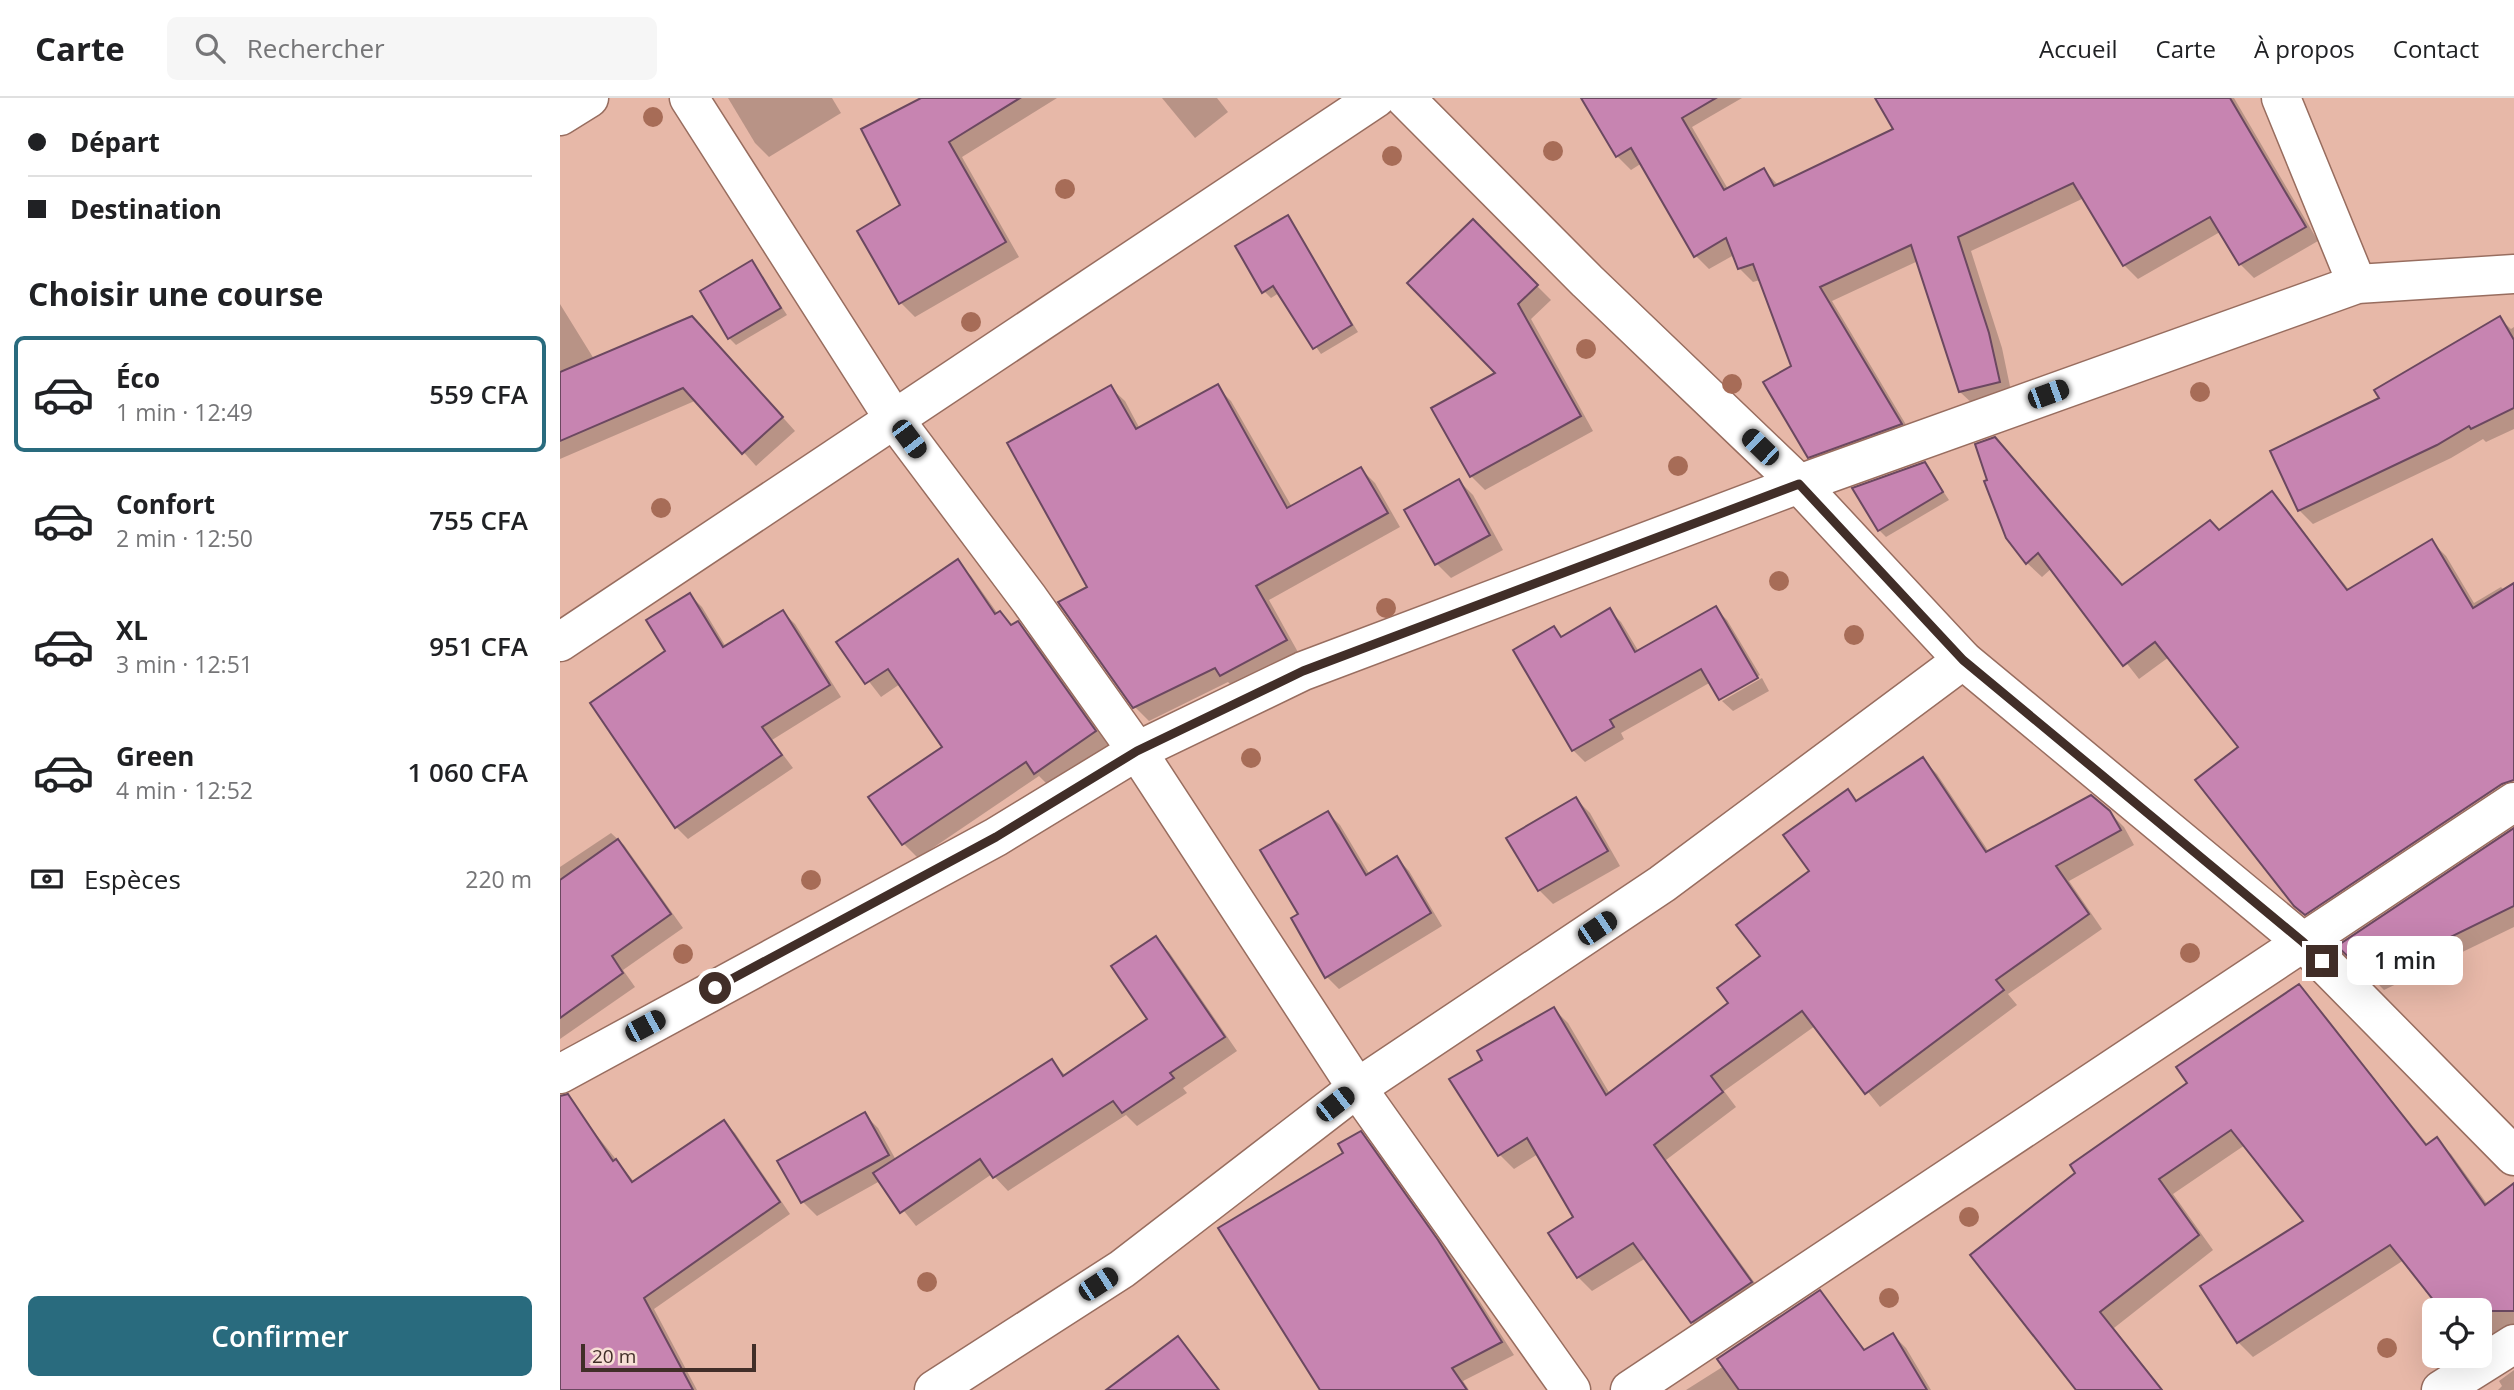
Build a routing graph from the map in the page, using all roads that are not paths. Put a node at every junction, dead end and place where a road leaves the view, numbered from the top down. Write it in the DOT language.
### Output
graph roads {
  1 [pos="589,98"];
  2 [pos="690,98"];
  3 [pos="1376,98"];
  4 [pos="1405,98"];
  5 [pos="2281,98"];
  6 [pos="560,117"];
  7 [pos="2514,274"];
  8 [pos="2357,284"];
  9 [pos="894,419"];
  10 [pos="1799,484"];
  11 [pos="560,642"];
  12 [pos="1963,660"];
  13 [pos="1137,751"];
  14 [pos="2514,802"];
  15 [pos="2303,942"];
  16 [pos="560,1074"];
  17 [pos="1356,1088"];
  18 [pos="2514,1156"];
  19 [pos="2514,1344"];
  20 [pos="934,1390"];
  21 [pos="1571,1390"];
  22 [pos="1630,1390"];
  23 [pos="2441,1390"];
  1 -- 6 [label="street"];
  2 -- 9 [label="street"];
  3 -- 9 [label="street"];
  4 -- 10 [label="street"];
  5 -- 8 [label="street"];
  7 -- 8 [label="street"];
  8 -- 10 [label="street"];
  9 -- 11 [label="street"];
  9 -- 13 [label="street"];
  10 -- 12 [label="street"];
  10 -- 13 [label="street"];
  12 -- 15 [label="street"];
  12 -- 17 [label="street"];
  13 -- 16 [label="street"];
  13 -- 17 [label="street"];
  14 -- 15 [label="street"];
  15 -- 18 [label="street"];
  15 -- 22 [label="street"];
  17 -- 20 [label="street"];
  17 -- 21 [label="street"];
  19 -- 23 [label="street"];
}
